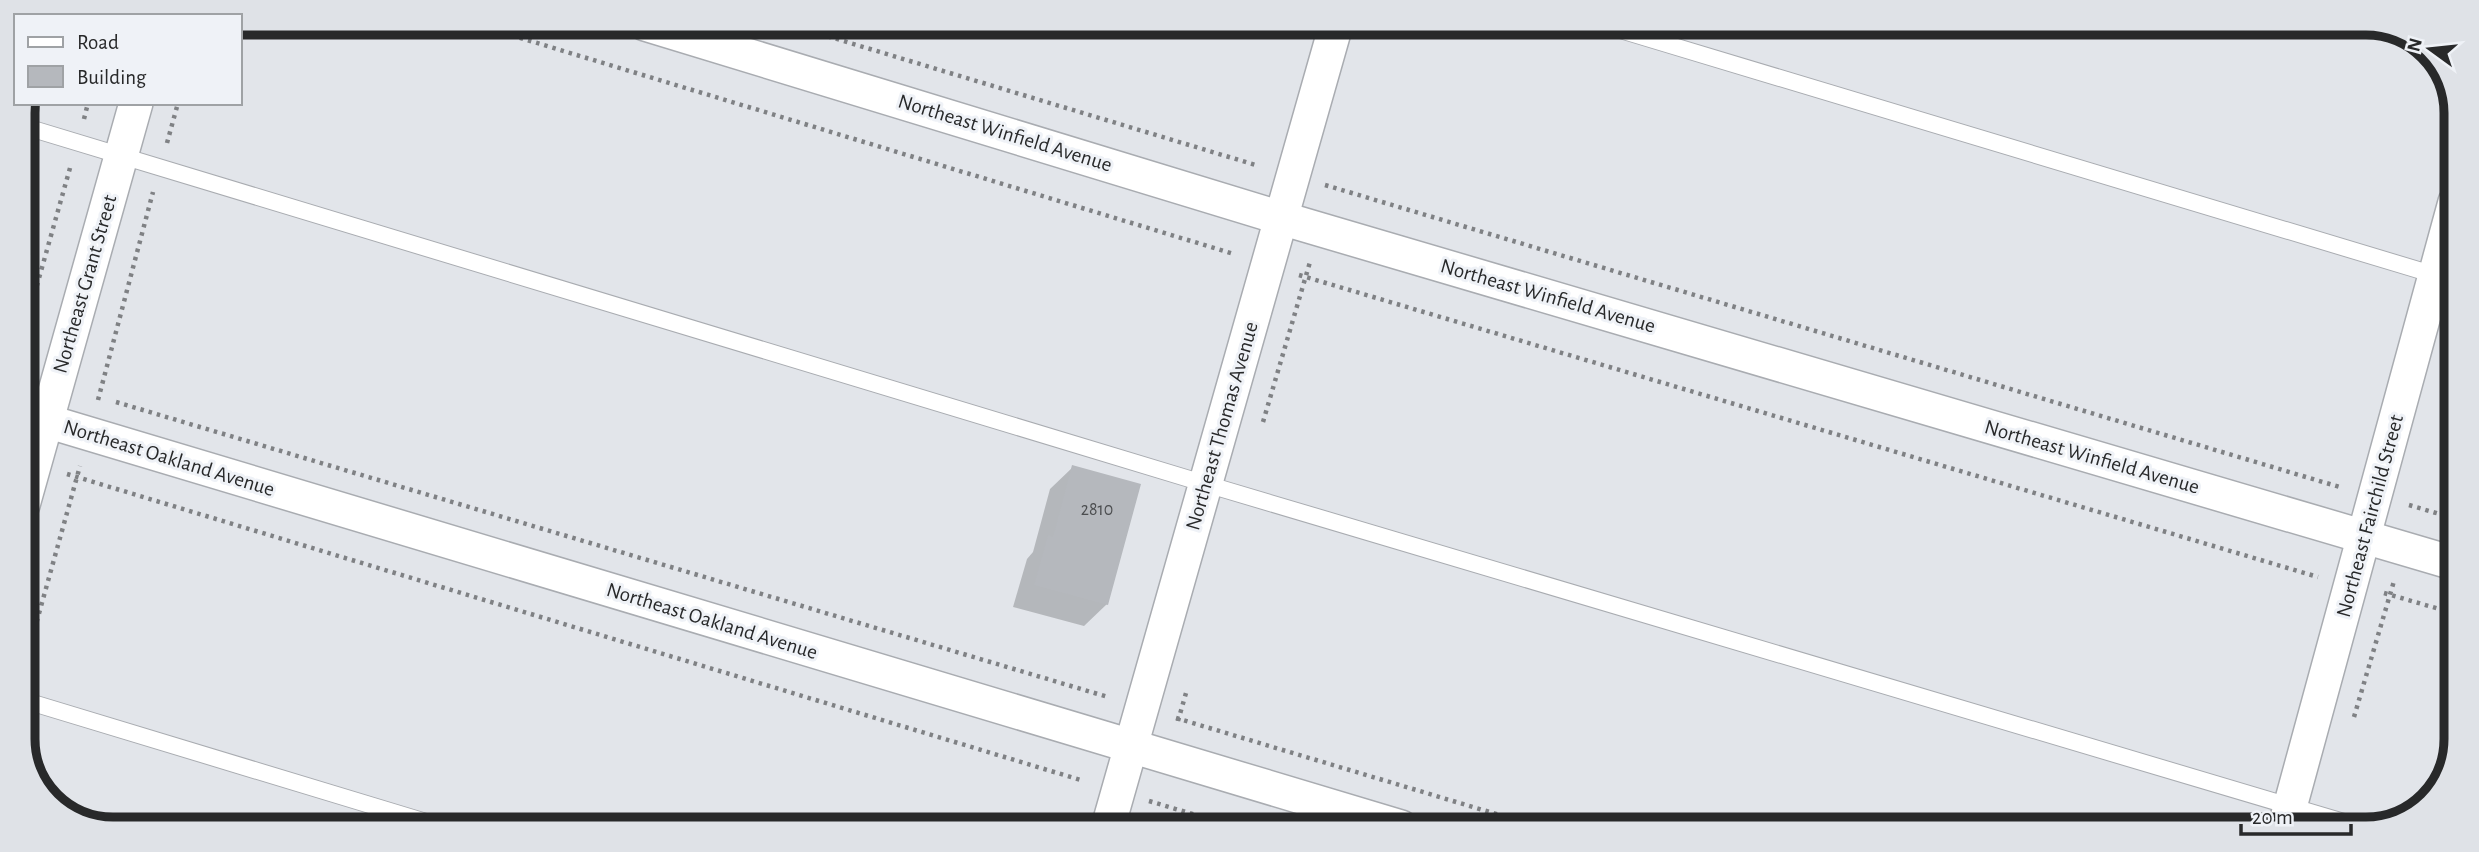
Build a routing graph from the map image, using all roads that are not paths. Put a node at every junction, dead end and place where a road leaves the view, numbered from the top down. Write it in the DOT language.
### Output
graph roads {
  1 [pos="681,35"];
  2 [pos="1333,35"];
  3 [pos="1637,35"];
  4 [pos="135,105"];
  5 [pos="35,130"];
  6 [pos="121,155"];
  7 [pos="1281,218"];
  8 [pos="2444,278"];
  9 [pos="2444,281"];
  10 [pos="35,417"];
  11 [pos="1206,484"];
  12 [pos="2364,537"];
  13 [pos="2444,560"];
  14 [pos="35,704"];
  15 [pos="1131,747"];
  16 [pos="410,817"];
  17 [pos="1111,817"];
  18 [pos="1367,817"];
  19 [pos="2287,817"];
  1 -- 7 [label="street, Northeast Winfield Avenue"];
  2 -- 7 [label="street, Northeast Thomas Avenue"];
  3 -- 8 [label="lane"];
  4 -- 6 [label="street, Northeast Grant Street"];
  5 -- 6 [label="lane"];
  6 -- 10 [label="street, Northeast Grant Street"];
  6 -- 11 [label="lane"];
  7 -- 11 [label="street, Northeast Thomas Avenue"];
  7 -- 12 [label="street, Northeast Winfield Avenue"];
  9 -- 12 [label="street, Northeast Fairchild Street"];
  10 -- 15 [label="street, Northeast Oakland Avenue"];
  11 -- 15 [label="street, Northeast Thomas Avenue"];
  11 -- 19 [label="lane"];
  12 -- 13 [label="street, Northeast Winfield Avenue"];
  12 -- 19 [label="street, Northeast Fairchild Street"];
  14 -- 16 [label="lane"];
  15 -- 17 [label="street, Northeast Thomas Avenue"];
  15 -- 18 [label="street, Northeast Oakland Avenue"];
}
